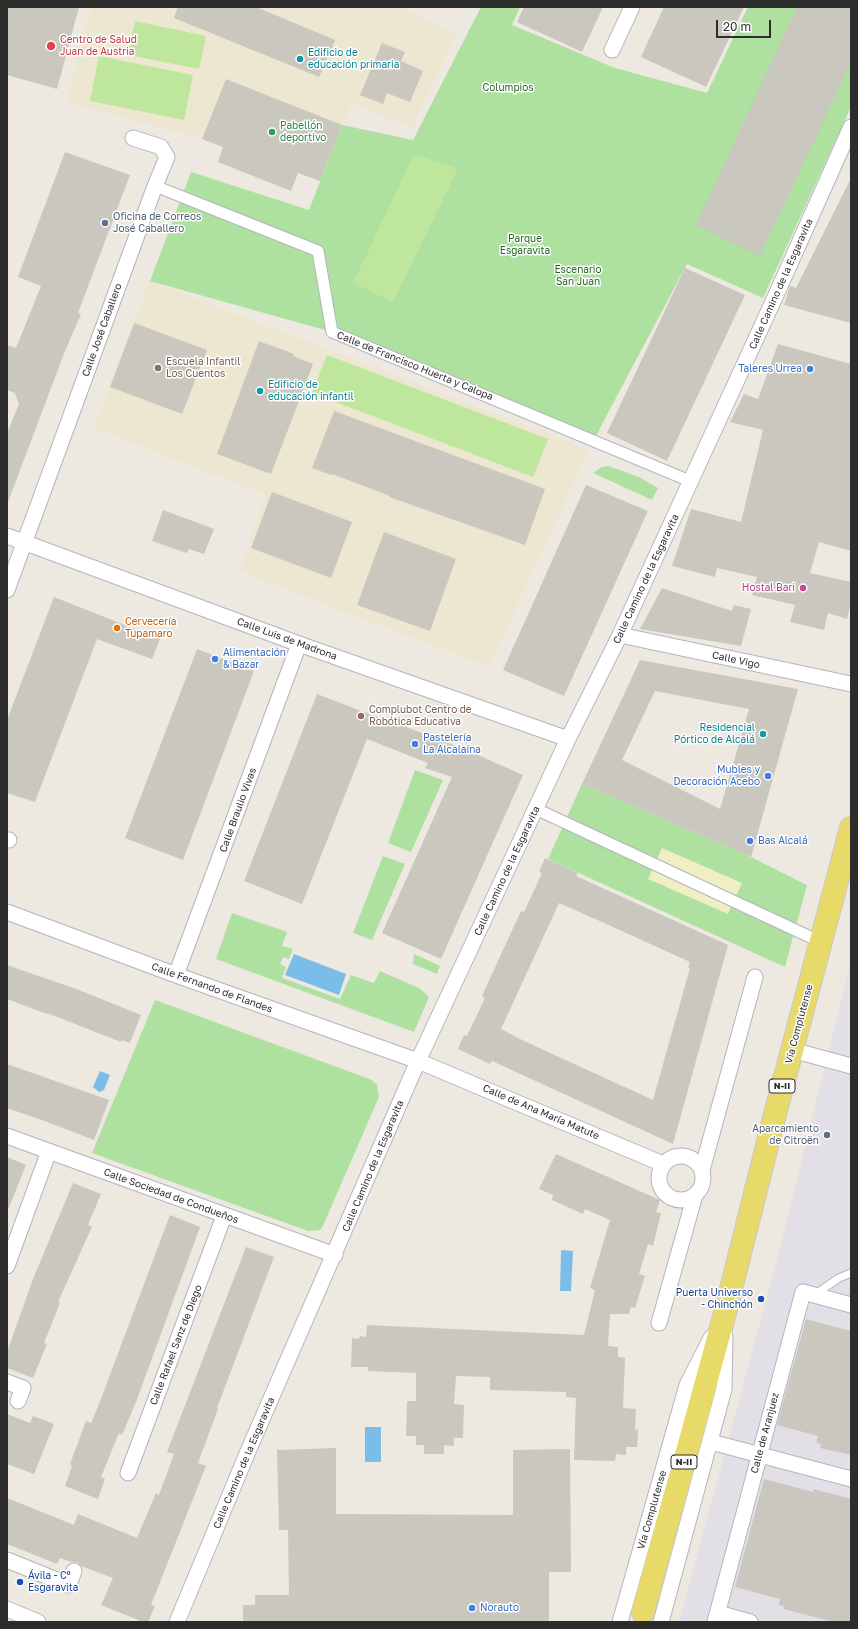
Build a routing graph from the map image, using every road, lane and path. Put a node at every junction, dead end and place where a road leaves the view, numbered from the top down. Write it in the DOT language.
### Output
graph roads {
  1 [pos="632,7"];
  2 [pos="612,50"];
  3 [pos="851,127"];
  4 [pos="133,138"];
  5 [pos="155,186"];
  6 [pos="690,481"];
  7 [pos="7,536"];
  8 [pos="23,542"];
  9 [pos="7,590"];
  10 [pos="620,635"];
  11 [pos="299,644"];
  12 [pos="851,684"];
  13 [pos="568,739"];
  14 [pos="536,809"];
  15 [pos="850,836"];
  16 [pos="7,912"];
  17 [pos="821,942"];
  18 [pos="176,975"];
  19 [pos="755,977"];
  20 [pos="792,1050"];
  21 [pos="418,1060"];
  22 [pos="851,1066"];
  23 [pos="7,1136"];
  24 [pos="49,1151"];
  25 [pos="663,1164"];
  26 [pos="702,1170"];
  27 [pos="695,1195"];
  28 [pos="224,1216"];
  29 [pos="334,1255"];
  30 [pos="7,1266"];
  31 [pos="851,1273"];
  32 [pos="814,1295"];
  33 [pos="851,1305"];
  34 [pos="725,1313"];
  35 [pos="659,1323"];
  36 [pos="7,1382"];
  37 [pos="18,1401"];
  38 [pos="711,1442"];
  39 [pos="759,1454"];
  40 [pos="128,1473"];
  41 [pos="851,1479"];
  42 [pos="7,1560"];
  43 [pos="74,1571"];
  44 [pos="7,1609"];
  45 [pos="652,1617"];
  46 [pos="717,1618"];
  47 [pos="38,1622"];
  48 [pos="177,1622"];
  49 [pos="620,1622"];
  50 [pos="750,1622"];
  1 -- 2 [label="street"];
  3 -- 6 [label="street, Calle Camino de la Esgaravita"];
  4 -- 5 [label="street, Calle José Caballero"];
  5 -- 6 [label="street, Calle de Francisco Huerta y Calopa"];
  5 -- 8 [label="street, Calle José Caballero"];
  6 -- 10 [label="street, Calle Camino de la Esgaravita"];
  7 -- 8 [label="street, Calle Luis de Madrona"];
  8 -- 9 [label="street, Calle José Caballero"];
  8 -- 11 [label="street, Calle Luis de Madrona"];
  10 -- 12 [label="street, Calle Vigo"];
  10 -- 13 [label="street, Calle Camino de la Esgaravita"];
  11 -- 13 [label="street, Calle Luis de Madrona"];
  11 -- 18 [label="street, Calle Braulio Vivas"];
  13 -- 14 [label="street, Calle Camino de la Esgaravita"];
  14 -- 17 [label="street"];
  14 -- 21 [label="street, Calle Camino de la Esgaravita"];
  15 -- 17 [label="main road, Vía Complutense / N-II"];
  16 -- 18 [label="street, Calle Fernando de Flandes"];
  17 -- 20 [label="main road, Vía Complutense / N-II"];
  18 -- 21 [label="street, Calle Fernando de Flandes"];
  19 -- 26 [label="street"];
  20 -- 22 [label="street"];
  20 -- 34 [label="main road, Vía Complutense / N-II"];
  21 -- 25 [label="street, Calle de Ana María Matute"];
  21 -- 29 [label="street, Calle Camino de la Esgaravita"];
  23 -- 24 [label="street, Calle Sociedad de Condueños"];
  24 -- 28 [label="street, Calle Sociedad de Condueños"];
  24 -- 30 [label="street"];
  25 -- 26 [label="street"];
  25 -- 27 [label="street"];
  26 -- 27 [label="street"];
  27 -- 35 [label="street"];
  28 -- 29 [label="street, Calle Sociedad de Condueños"];
  28 -- 40 [label="street, Calle Rafael Sanz de Diego"];
  29 -- 48 [label="street, Calle Camino de la Esgaravita"];
  31 -- 32 [label="lane"];
  32 -- 33 [label="street"];
  32 -- 39 [label="street, Calle de Aranjuez"];
  34 -- 38 [label="street, Vía Complutense"];
  34 -- 45 [label="main road, Vía Complutense / N-II"];
  34 -- 49 [label="street, Vía Complutense"];
  36 -- 37 [label="street"];
  38 -- 39 [label="street"];
  38 -- 45 [label="street, Vía Complutense"];
  39 -- 41 [label="street"];
  39 -- 46 [label="street, Calle de Aranjuez"];
  42 -- 43 [label="street"];
  44 -- 47 [label="street"];
  46 -- 50 [label="street"];
}
